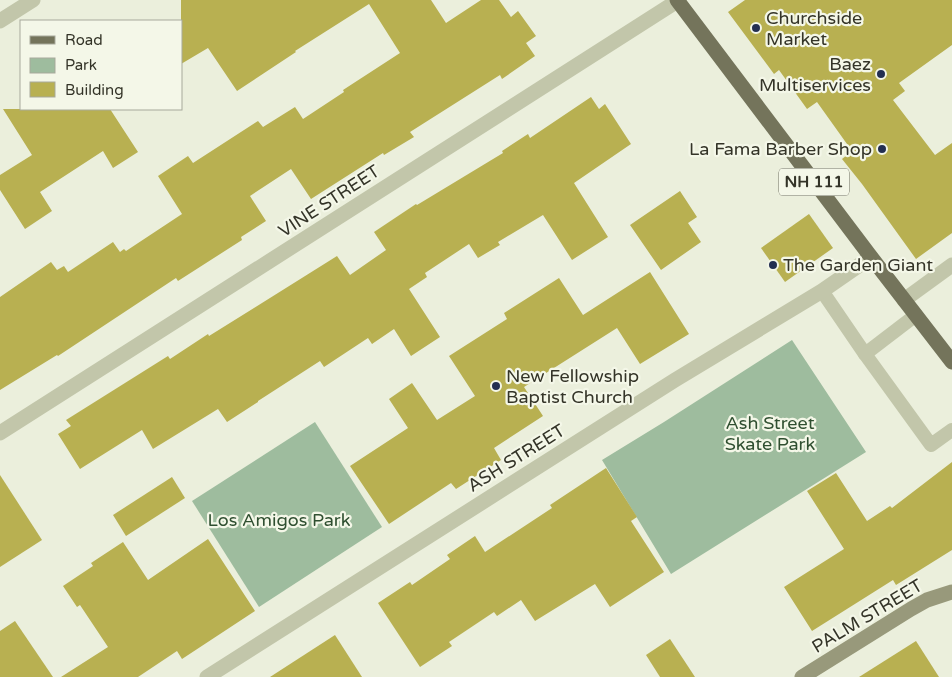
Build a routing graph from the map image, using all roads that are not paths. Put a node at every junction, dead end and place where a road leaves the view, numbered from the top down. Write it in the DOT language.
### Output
graph roads {
  1 [pos="33,0"];
  2 [pos="678,0"];
  3 [pos="0,21"];
  4 [pos="871,257"];
  5 [pos="952,265"];
  6 [pos="822,291"];
  7 [pos="904,300"];
  8 [pos="916,315"];
  9 [pos="864,354"];
  10 [pos="952,362"];
  11 [pos="952,430"];
  12 [pos="0,433"];
  13 [pos="952,592"];
  14 [pos="207,677"];
  15 [pos="802,677"];
  1 -- 3 [label="street"];
  2 -- 4 [label="main road, NH 111"];
  2 -- 12 [label="street, VINE STREET"];
  4 -- 6 [label="street, ASH STREET"];
  4 -- 7 [label="main road, NH 111"];
  5 -- 7 [label="street"];
  6 -- 9 [label="lane"];
  6 -- 14 [label="street, ASH STREET"];
  7 -- 8 [label="main road, NH 111"];
  8 -- 9 [label="lane"];
  8 -- 10 [label="main road, NH 111"];
  9 -- 11 [label="lane"];
  13 -- 15 [label="street, PALM STREET"];
}
